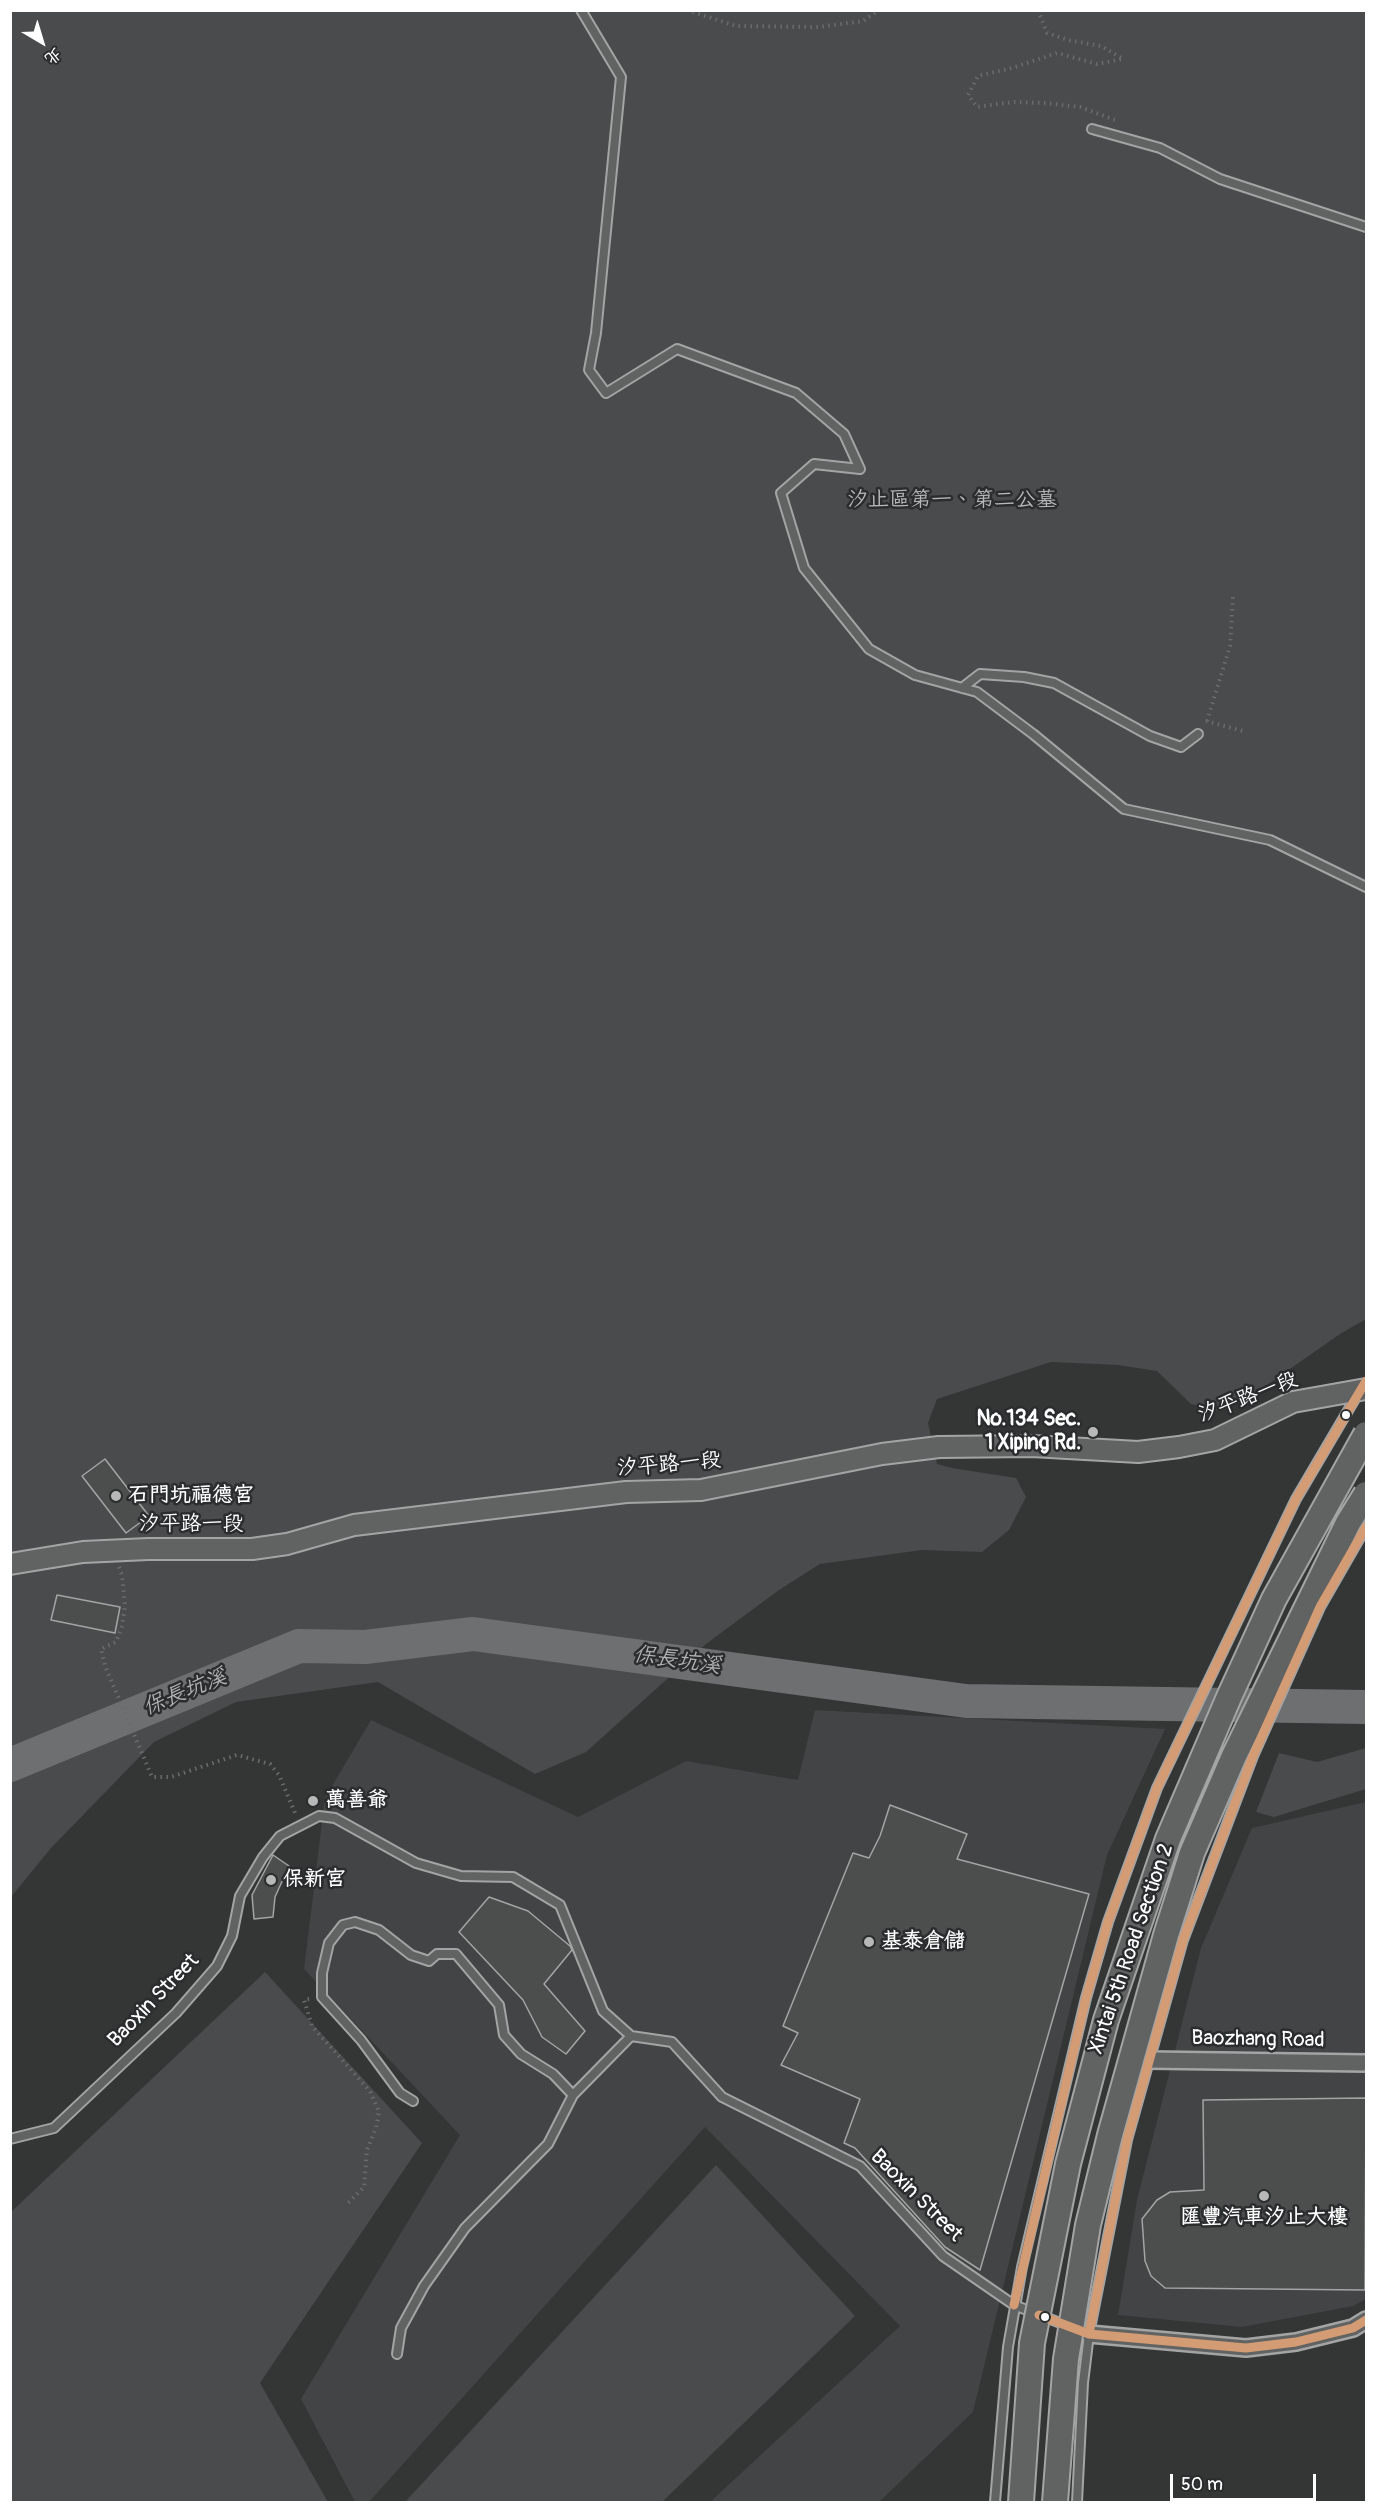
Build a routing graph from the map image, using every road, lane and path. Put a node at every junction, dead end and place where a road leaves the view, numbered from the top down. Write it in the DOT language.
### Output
graph roads {
  1 [pos="581,10"];
  2 [pos="687,10"];
  3 [pos="879,10"];
  4 [pos="1038,10"];
  5 [pos="1092,129"];
  6 [pos="1366,227"];
  7 [pos="1233,596"];
  8 [pos="962,688"];
  9 [pos="1206,721"];
  10 [pos="1243,731"];
  11 [pos="1198,734"];
  12 [pos="1366,887"];
  13 [pos="1364,1387"];
  14 [pos="1366,1434"];
  15 [pos="1366,1494"];
  16 [pos="1366,1527"];
  17 [pos="113,1551"];
  18 [pos="10,1564"];
  19 [pos="300,1824"];
  20 [pos="322,1997"];
  21 [pos="631,2036"];
  22 [pos="1149,2060"];
  23 [pos="1366,2063"];
  24 [pos="573,2095"];
  25 [pos="413,2101"];
  26 [pos="10,2139"];
  27 [pos="348,2203"];
  28 [pos="1014,2305"];
  29 [pos="1366,2320"];
  30 [pos="1089,2334"];
  31 [pos="398,2354"];
  32 [pos="995,2502"];
  33 [pos="1021,2502"];
  34 [pos="1055,2502"];
  35 [pos="1077,2502"];
  1 -- 8 [label="lane"];
  2 -- 3 [label="path"];
  4 -- 5 [label="path"];
  5 -- 6 [label="lane"];
  7 -- 9 [label="path"];
  8 -- 11 [label="lane"];
  8 -- 12 [label="lane"];
  9 -- 10 [label="path"];
  9 -- 11 [label="path"];
  13 -- 17 [label="street, 汐平路一段"];
  13 -- 28 [label="lane"];
  14 -- 33 [label="main road, Xintai 5th Road Section 2, bridge"];
  15 -- 34 [label="main road, Xintai 5th Road Section 2, bridge"];
  16 -- 22 [label="lane"];
  17 -- 18 [label="street, 汐平路一段"];
  17 -- 19 [label="path"];
  19 -- 21 [label="lane, Baoxin Street"];
  19 -- 26 [label="lane, Baoxin Street"];
  20 -- 24 [label="lane"];
  20 -- 25 [label="lane"];
  20 -- 27 [label="path"];
  21 -- 24 [label="lane"];
  21 -- 28 [label="lane, Baoxin Street"];
  22 -- 23 [label="street, Baozhang Road"];
  22 -- 30 [label="lane"];
  24 -- 31 [label="lane"];
  28 -- 30 [label="lane, Baoxin Street"];
  28 -- 32 [label="lane"];
  29 -- 30 [label="street, Baoxin Street"];
  30 -- 35 [label="lane"];
}
